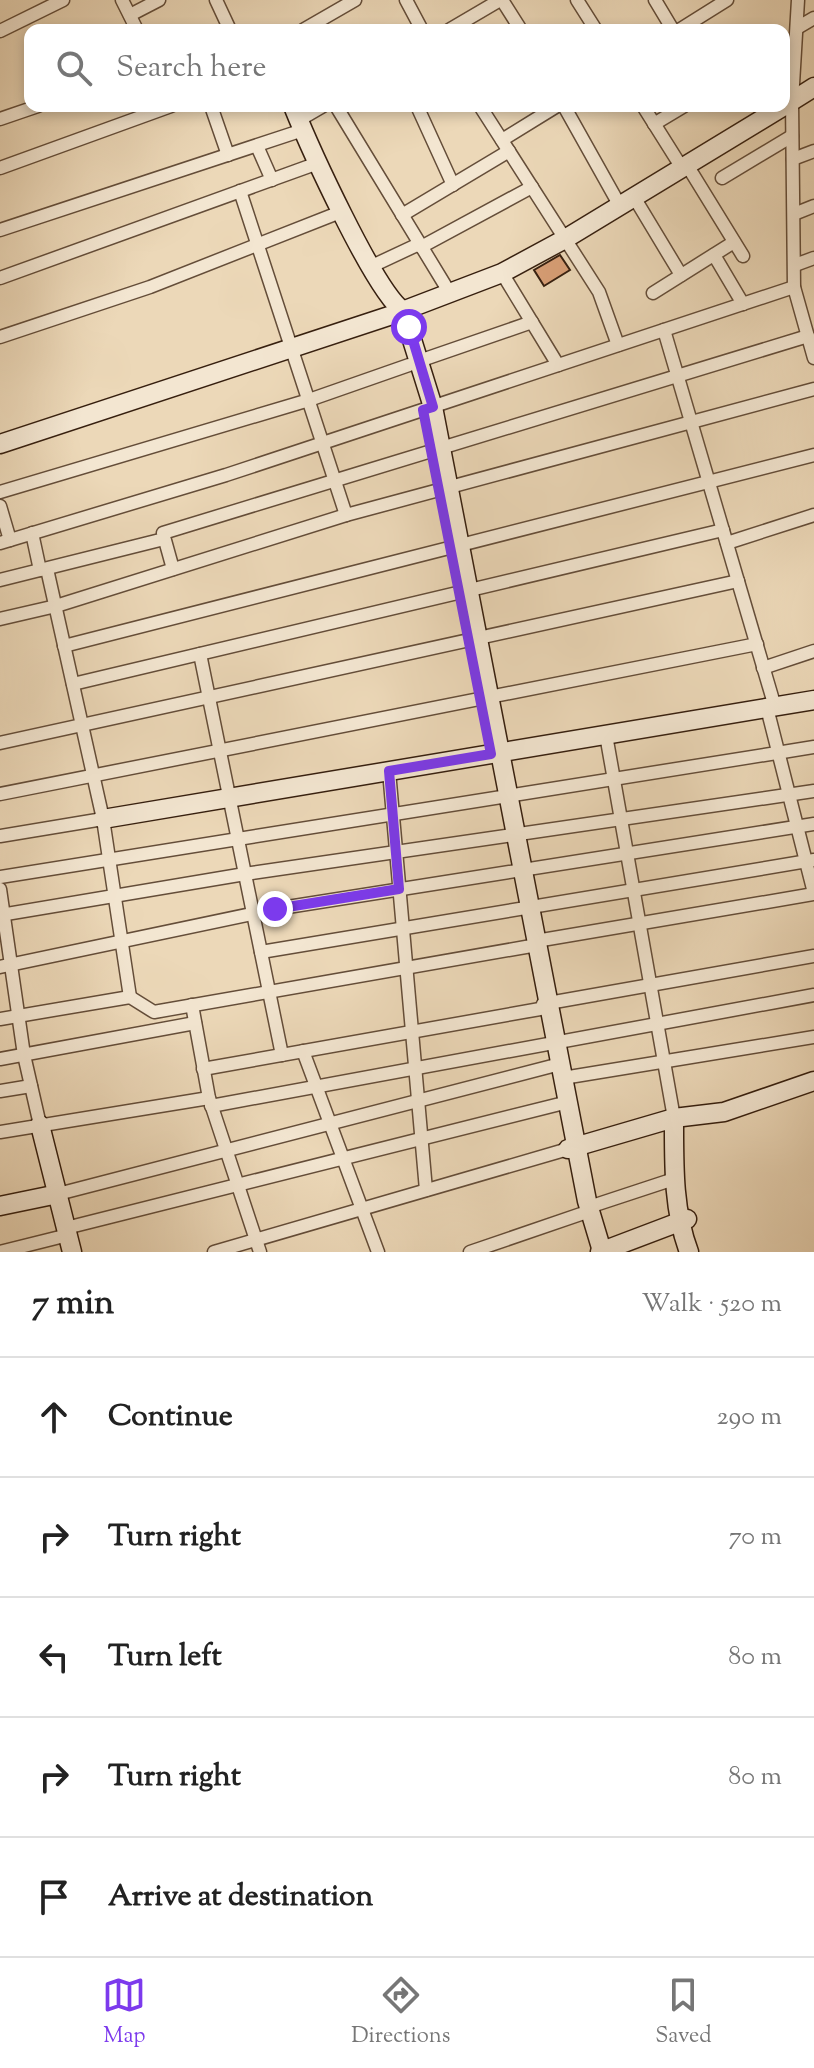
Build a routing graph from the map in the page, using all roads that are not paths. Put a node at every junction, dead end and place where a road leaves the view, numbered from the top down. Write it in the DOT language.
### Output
graph roads {
  1 [pos="63,0"];
  2 [pos="122,0"];
  3 [pos="159,0"];
  4 [pos="216,0"];
  5 [pos="355,0"];
  6 [pos="406,0"];
  7 [pos="501,0"];
  8 [pos="577,0"];
  9 [pos="655,0"];
  10 [pos="727,0"];
  11 [pos="798,0"];
  12 [pos="130,15"];
  13 [pos="699,18"];
  14 [pos="814,18"];
  15 [pos="134,24"];
  16 [pos="227,24"];
  17 [pos="313,24"];
  18 [pos="419,24"];
  19 [pos="459,24"];
  20 [pos="517,24"];
  21 [pos="592,24"];
  22 [pos="669,24"];
  23 [pos="689,24"];
  24 [pos="702,24"];
  25 [pos="0,31"];
  26 [pos="797,34"];
  27 [pos="790,41"];
  28 [pos="790,79"];
  29 [pos="814,87"];
  30 [pos="790,102"];
  31 [pos="24,111"];
  32 [pos="154,112"];
  33 [pos="213,112"];
  34 [pos="340,112"];
  35 [pos="420,112"];
  36 [pos="484,112"];
  37 [pos="549,112"];
  38 [pos="568,112"];
  39 [pos="647,112"];
  40 [pos="674,112"];
  41 [pos="773,112"];
  42 [pos="788,112"];
  43 [pos="0,119"];
  44 [pos="298,119"];
  45 [pos="654,124"];
  46 [pos="792,136"];
  47 [pos="257,146"];
  48 [pos="506,146"];
  49 [pos="814,151"];
  50 [pos="228,155"];
  51 [pos="793,159"];
  52 [pos="318,163"];
  53 [pos="684,167"];
  54 [pos="0,168"];
  55 [pos="722,178"];
  56 [pos="272,180"];
  57 [pos="453,185"];
  58 [pos="532,187"];
  59 [pos="240,191"];
  60 [pos="627,202"];
  61 [pos="814,206"];
  62 [pos="343,211"];
  63 [pos="794,214"];
  64 [pos="402,215"];
  65 [pos="0,230"];
  66 [pos="565,239"];
  67 [pos="734,242"];
  68 [pos="258,245"];
  69 [pos="420,245"];
  70 [pos="714,255"];
  71 [pos="743,256"];
  72 [pos="814,258"];
  73 [pos="795,265"];
  74 [pos="372,266"];
  75 [pos="502,273"];
  76 [pos="681,275"];
  77 [pos="0,278"];
  78 [pos="794,287"];
  79 [pos="653,293"];
  80 [pos="451,295"];
  81 [pos="743,304"];
  82 [pos="396,310"];
  83 [pos="532,322"];
  84 [pos="664,330"];
  85 [pos="808,336"];
  86 [pos="0,337"];
  87 [pos="618,345"];
  88 [pos="291,346"];
  89 [pos="814,358"];
  90 [pos="414,363"];
  91 [pos="558,365"];
  92 [pos="677,376"];
  93 [pos="814,389"];
  94 [pos="309,400"];
  95 [pos="428,408"];
  96 [pos="691,422"];
  97 [pos="323,443"];
  98 [pos="0,444"];
  99 [pos="436,450"];
  100 [pos="814,455"];
  101 [pos="335,480"];
  102 [pos="709,482"];
  103 [pos="444,489"];
  104 [pos="0,492"];
  105 [pos="0,506"];
  106 [pos="346,515"];
  107 [pos="814,515"];
  108 [pos="32,533"];
  109 [pos="725,537"];
  110 [pos="164,539"];
  111 [pos="5,541"];
  112 [pos="455,547"];
  113 [pos="173,569"];
  114 [pos="44,570"];
  115 [pos="0,580"];
  116 [pos="738,581"];
  117 [pos="464,592"];
  118 [pos="56,606"];
  119 [pos="0,619"];
  120 [pos="473,639"];
  121 [pos="757,644"];
  122 [pos="64,646"];
  123 [pos="814,651"];
  124 [pos="200,654"];
  125 [pos="763,668"];
  126 [pos="73,684"];
  127 [pos="208,697"];
  128 [pos="484,698"];
  129 [pos="814,700"];
  130 [pos="771,707"];
  131 [pos="82,725"];
  132 [pos="606,735"];
  133 [pos="0,743"];
  134 [pos="814,747"];
  135 [pos="219,750"];
  136 [pos="778,753"];
  137 [pos="495,754"];
  138 [pos="389,771"];
  139 [pos="93,775"];
  140 [pos="613,779"];
  141 [pos="814,791"];
  142 [pos="0,794"];
  143 [pos="789,795"];
  144 [pos="504,796"];
  145 [pos="229,798"];
  146 [pos="393,814"];
  147 [pos="103,819"];
  148 [pos="620,819"];
  149 [pos="814,824"];
  150 [pos="797,827"];
  151 [pos="511,835"];
  152 [pos="0,836"];
  153 [pos="237,839"];
  154 [pos="396,852"];
  155 [pos="627,853"];
  156 [pos="109,859"];
  157 [pos="810,861"];
  158 [pos="518,871"];
  159 [pos="245,874"];
  160 [pos="0,877"];
  161 [pos="0,889"];
  162 [pos="399,889"];
  163 [pos="633,890"];
  164 [pos="814,893"];
  165 [pos="114,896"];
  166 [pos="525,908"];
  167 [pos="253,914"];
  168 [pos="2,915"];
  169 [pos="639,924"];
  170 [pos="403,929"];
  171 [pos="121,942"];
  172 [pos="534,944"];
  173 [pos="261,952"];
  174 [pos="814,956"];
  175 [pos="6,966"];
  176 [pos="407,968"];
  177 [pos="650,985"];
  178 [pos="269,992"];
  179 [pos="814,995"];
  180 [pos="130,997"];
  181 [pos="192,1005"];
  182 [pos="543,1005"];
  183 [pos="18,1016"];
  184 [pos="0,1019"];
  185 [pos="195,1023"];
  186 [pos="657,1024"];
  187 [pos="412,1031"];
  188 [pos="814,1037"];
  189 [pos="552,1043"];
  190 [pos="303,1051"];
  191 [pos="24,1055"];
  192 [pos="282,1055"];
  193 [pos="0,1059"];
  194 [pos="664,1062"];
  195 [pos="416,1068"];
  196 [pos="203,1069"];
  197 [pos="558,1070"];
  198 [pos="814,1081"];
  199 [pos="31,1086"];
  200 [pos="316,1086"];
  201 [pos="0,1091"];
  202 [pos="418,1101"];
  203 [pos="210,1102"];
  204 [pos="563,1103"];
  205 [pos="674,1118"];
  206 [pos="330,1124"];
  207 [pos="40,1125"];
  208 [pos="0,1132"];
  209 [pos="422,1139"];
  210 [pos="572,1148"];
  211 [pos="226,1151"];
  212 [pos="343,1158"];
  213 [pos="674,1179"];
  214 [pos="237,1185"];
  215 [pos="426,1190"];
  216 [pos="58,1194"];
  217 [pos="0,1206"];
  218 [pos="362,1209"];
  219 [pos="585,1211"];
  220 [pos="682,1218"];
  221 [pos="69,1238"];
  222 [pos="258,1246"];
  223 [pos="498,1248"];
  224 [pos="8,1251"];
  225 [pos="214,1252"];
  226 [pos="378,1252"];
  227 [pos="470,1252"];
  228 [pos="590,1252"];
  229 [pos="601,1252"];
  230 [pos="689,1252"];
  231 [pos="702,1252"];
  1 -- 25 [label="street"];
  2 -- 12 [label="street"];
  3 -- 12 [label="street"];
  4 -- 16 [label="street"];
  5 -- 17 [label="street"];
  6 -- 18 [label="street"];
  7 -- 19 [label="street"];
  7 -- 20 [label="street"];
  8 -- 21 [label="street"];
  9 -- 22 [label="street"];
  10 -- 13 [label="street"];
  11 -- 26 [label="street"];
  12 -- 15 [label="street"];
  13 -- 23 [label="street"];
  13 -- 24 [label="street"];
  14 -- 26 [label="street"];
  26 -- 27 [label="street"];
  26 -- 28 [label="street"];
  29 -- 30 [label="street"];
  31 -- 43 [label="street"];
  32 -- 54 [label="street"];
  33 -- 50 [label="street"];
  34 -- 64 [label="street"];
  35 -- 57 [label="street"];
  36 -- 48 [label="street"];
  37 -- 48 [label="street"];
  38 -- 60 [label="street"];
  39 -- 45 [label="street"];
  40 -- 45 [label="street"];
  41 -- 53 [label="street"];
  42 -- 46 [label="street"];
  44 -- 47 [label="street"];
  44 -- 52 [label="street"];
  45 -- 53 [label="street"];
  46 -- 51 [label="street"];
  46 -- 55 [label="street"];
  47 -- 50 [label="street"];
  47 -- 56 [label="street"];
  48 -- 57 [label="street"];
  48 -- 58 [label="street"];
  49 -- 51 [label="street"];
  50 -- 65 [label="street"];
  51 -- 63 [label="street"];
  52 -- 56 [label="street"];
  52 -- 62 [label="street"];
  53 -- 60 [label="street"];
  53 -- 67 [label="street"];
  56 -- 59 [label="street"];
  57 -- 64 [label="street"];
  58 -- 66 [label="street"];
  58 -- 69 [label="street"];
  59 -- 68 [label="street"];
  59 -- 77 [label="street"];
  60 -- 66 [label="street"];
  60 -- 76 [label="street"];
  61 -- 63 [label="street"];
  62 -- 68 [label="street"];
  62 -- 74 [label="street"];
  63 -- 73 [label="street"];
  64 -- 69 [label="street"];
  66 -- 75 [label="street"];
  66 -- 87 [label="street"];
  67 -- 70 [label="street"];
  67 -- 71 [label="street"];
  68 -- 86 [label="street"];
  68 -- 88 [label="street"];
  69 -- 74 [label="street"];
  69 -- 80 [label="street"];
  70 -- 76 [label="street"];
  70 -- 81 [label="street"];
  72 -- 73 [label="street"];
  73 -- 78 [label="street"];
  74 -- 82 [label="street"];
  75 -- 80 [label="street"];
  75 -- 83 [label="street"];
  76 -- 79 [label="street"];
  78 -- 81 [label="street"];
  78 -- 85 [label="street"];
  80 -- 82 [label="street"];
  81 -- 84 [label="street"];
  82 -- 88 [label="street"];
  82 -- 90 [label="street"];
  83 -- 90 [label="street"];
  83 -- 91 [label="street"];
  84 -- 87 [label="street"];
  84 -- 92 [label="street"];
  85 -- 89 [label="street"];
  85 -- 92 [label="street"];
  87 -- 91 [label="street"];
  88 -- 94 [label="street"];
  88 -- 98 [label="street"];
  90 -- 94 [label="street"];
  90 -- 95 [label="street"];
  91 -- 95 [label="street"];
  92 -- 96 [label="street"];
  92 -- 99 [label="street"];
  93 -- 96 [label="street"];
  94 -- 97 [label="street"];
  94 -- 104 [label="street"];
  95 -- 97 [label="street"];
  95 -- 99 [label="street"];
  96 -- 102 [label="street"];
  96 -- 103 [label="street"];
  97 -- 101 [label="street"];
  97 -- 108 [label="street"];
  99 -- 101 [label="street"];
  99 -- 103 [label="street"];
  100 -- 102 [label="street"];
  101 -- 106 [label="street"];
  101 -- 110 [label="street"];
  102 -- 109 [label="street"];
  102 -- 112 [label="street"];
  103 -- 106 [label="street"];
  103 -- 112 [label="street"];
  105 -- 111 [label="street"];
  106 -- 113 [label="street"];
  107 -- 109 [label="street"];
  108 -- 111 [label="street"];
  108 -- 114 [label="street"];
  109 -- 116 [label="street"];
  109 -- 117 [label="street"];
  110 -- 113 [label="street"];
  110 -- 114 [label="street"];
  112 -- 117 [label="street"];
  112 -- 122 [label="street"];
  113 -- 118 [label="street"];
  114 -- 115 [label="street"];
  114 -- 118 [label="street"];
  116 -- 120 [label="street"];
  116 -- 121 [label="street"];
  117 -- 120 [label="street"];
  117 -- 124 [label="street"];
  118 -- 119 [label="street"];
  118 -- 122 [label="street"];
  120 -- 127 [label="street"];
  120 -- 128 [label="street"];
  121 -- 125 [label="street"];
  121 -- 128 [label="street"];
  122 -- 126 [label="street"];
  123 -- 125 [label="street"];
  124 -- 126 [label="street"];
  124 -- 127 [label="street"];
  125 -- 130 [label="street"];
  126 -- 131 [label="street"];
  127 -- 131 [label="street"];
  127 -- 135 [label="street"];
  128 -- 135 [label="street"];
  128 -- 137 [label="street"];
  129 -- 130 [label="street"];
  130 -- 132 [label="street"];
  130 -- 136 [label="street"];
  131 -- 133 [label="street"];
  131 -- 139 [label="street"];
  132 -- 137 [label="street"];
  132 -- 140 [label="street"];
  134 -- 136 [label="street"];
  135 -- 139 [label="street"];
  135 -- 145 [label="street"];
  136 -- 140 [label="street"];
  136 -- 143 [label="street"];
  137 -- 138 [label="street"];
  137 -- 144 [label="street"];
  138 -- 145 [label="street"];
  138 -- 146 [label="street"];
  139 -- 142 [label="street"];
  139 -- 147 [label="street"];
  140 -- 144 [label="street"];
  140 -- 148 [label="street"];
  141 -- 143 [label="street"];
  143 -- 148 [label="street"];
  143 -- 150 [label="street"];
  144 -- 146 [label="street"];
  144 -- 151 [label="street"];
  145 -- 147 [label="street"];
  145 -- 153 [label="street"];
  146 -- 153 [label="street"];
  146 -- 154 [label="street"];
  147 -- 152 [label="street"];
  147 -- 156 [label="street"];
  148 -- 151 [label="street"];
  148 -- 155 [label="street"];
  149 -- 150 [label="street"];
  150 -- 155 [label="street"];
  150 -- 157 [label="street"];
  151 -- 154 [label="street"];
  151 -- 158 [label="street"];
  153 -- 156 [label="street"];
  153 -- 159 [label="street"];
  154 -- 159 [label="street"];
  154 -- 162 [label="street"];
  155 -- 158 [label="street"];
  155 -- 163 [label="street"];
  156 -- 160 [label="street"];
  156 -- 165 [label="street"];
  157 -- 163 [label="street"];
  157 -- 164 [label="street"];
  158 -- 162 [label="street"];
  158 -- 166 [label="street"];
  159 -- 165 [label="street"];
  159 -- 167 [label="street"];
  161 -- 168 [label="street"];
  162 -- 167 [label="street"];
  162 -- 170 [label="street"];
  163 -- 166 [label="street"];
  163 -- 169 [label="street"];
  164 -- 169 [label="street"];
  165 -- 168 [label="street"];
  165 -- 171 [label="street"];
  166 -- 170 [label="street"];
  166 -- 172 [label="street"];
  167 -- 171 [label="street"];
  167 -- 173 [label="street"];
  168 -- 175 [label="street"];
  169 -- 172 [label="street"];
  169 -- 177 [label="street"];
  170 -- 173 [label="street"];
  170 -- 176 [label="street"];
  171 -- 175 [label="street"];
  171 -- 180 [label="street"];
  172 -- 176 [label="street"];
  172 -- 182 [label="street"];
  173 -- 178 [label="street"];
  174 -- 177 [label="street"];
  175 -- 183 [label="street"];
  176 -- 178 [label="street"];
  176 -- 187 [label="street"];
  177 -- 182 [label="street"];
  177 -- 186 [label="street"];
  178 -- 181 [label="street"];
  178 -- 192 [label="street"];
  179 -- 186 [label="street"];
  180 -- 181 [label="street"];
  180 -- 183 [label="street"];
  181 -- 185 [label="street"];
  182 -- 187 [label="street"];
  182 -- 189 [label="street"];
  183 -- 184 [label="street"];
  183 -- 191 [label="street"];
  185 -- 191 [label="street"];
  185 -- 196 [label="street"];
  186 -- 189 [label="street"];
  186 -- 194 [label="street"];
  187 -- 190 [label="street"];
  187 -- 195 [label="street"];
  188 -- 194 [label="street"];
  189 -- 195 [label="street"];
  189 -- 197 [label="street"];
  190 -- 192 [label="street"];
  190 -- 200 [label="street"];
  191 -- 193 [label="street"];
  191 -- 199 [label="street"];
  192 -- 196 [label="street"];
  194 -- 197 [label="street"];
  194 -- 205 [label="street"];
  195 -- 200 [label="street"];
  195 -- 202 [label="street"];
  196 -- 203 [label="street"];
  197 -- 202 [label="street"];
  197 -- 204 [label="street"];
  198 -- 205 [label="street"];
  199 -- 201 [label="street"];
  199 -- 207 [label="street"];
  200 -- 203 [label="street"];
  200 -- 206 [label="street"];
  202 -- 206 [label="street"];
  202 -- 209 [label="street"];
  203 -- 207 [label="street"];
  203 -- 211 [label="street"];
  204 -- 209 [label="street"];
  204 -- 210 [label="street"];
  205 -- 210 [label="street"];
  205 -- 213 [label="street"];
  206 -- 211 [label="street"];
  206 -- 212 [label="street"];
  207 -- 208 [label="street"];
  207 -- 216 [label="street"];
  209 -- 212 [label="street"];
  209 -- 215 [label="street"];
  210 -- 215 [label="street"];
  210 -- 219 [label="street"];
  211 -- 214 [label="street"];
  211 -- 216 [label="street"];
  212 -- 214 [label="street"];
  212 -- 218 [label="street"];
  213 -- 219 [label="street"];
  213 -- 220 [label="street"];
  214 -- 221 [label="street"];
  214 -- 222 [label="street"];
  215 -- 218 [label="street"];
  216 -- 217 [label="street"];
  216 -- 221 [label="street"];
  218 -- 222 [label="street"];
  218 -- 226 [label="street"];
  219 -- 223 [label="street"];
  219 -- 228 [label="street"];
  219 -- 229 [label="street"];
  220 -- 229 [label="street"];
  220 -- 230 [label="street"];
  220 -- 231 [label="street"];
  221 -- 224 [label="street"];
  222 -- 225 [label="street"];
  223 -- 227 [label="street"];
}
